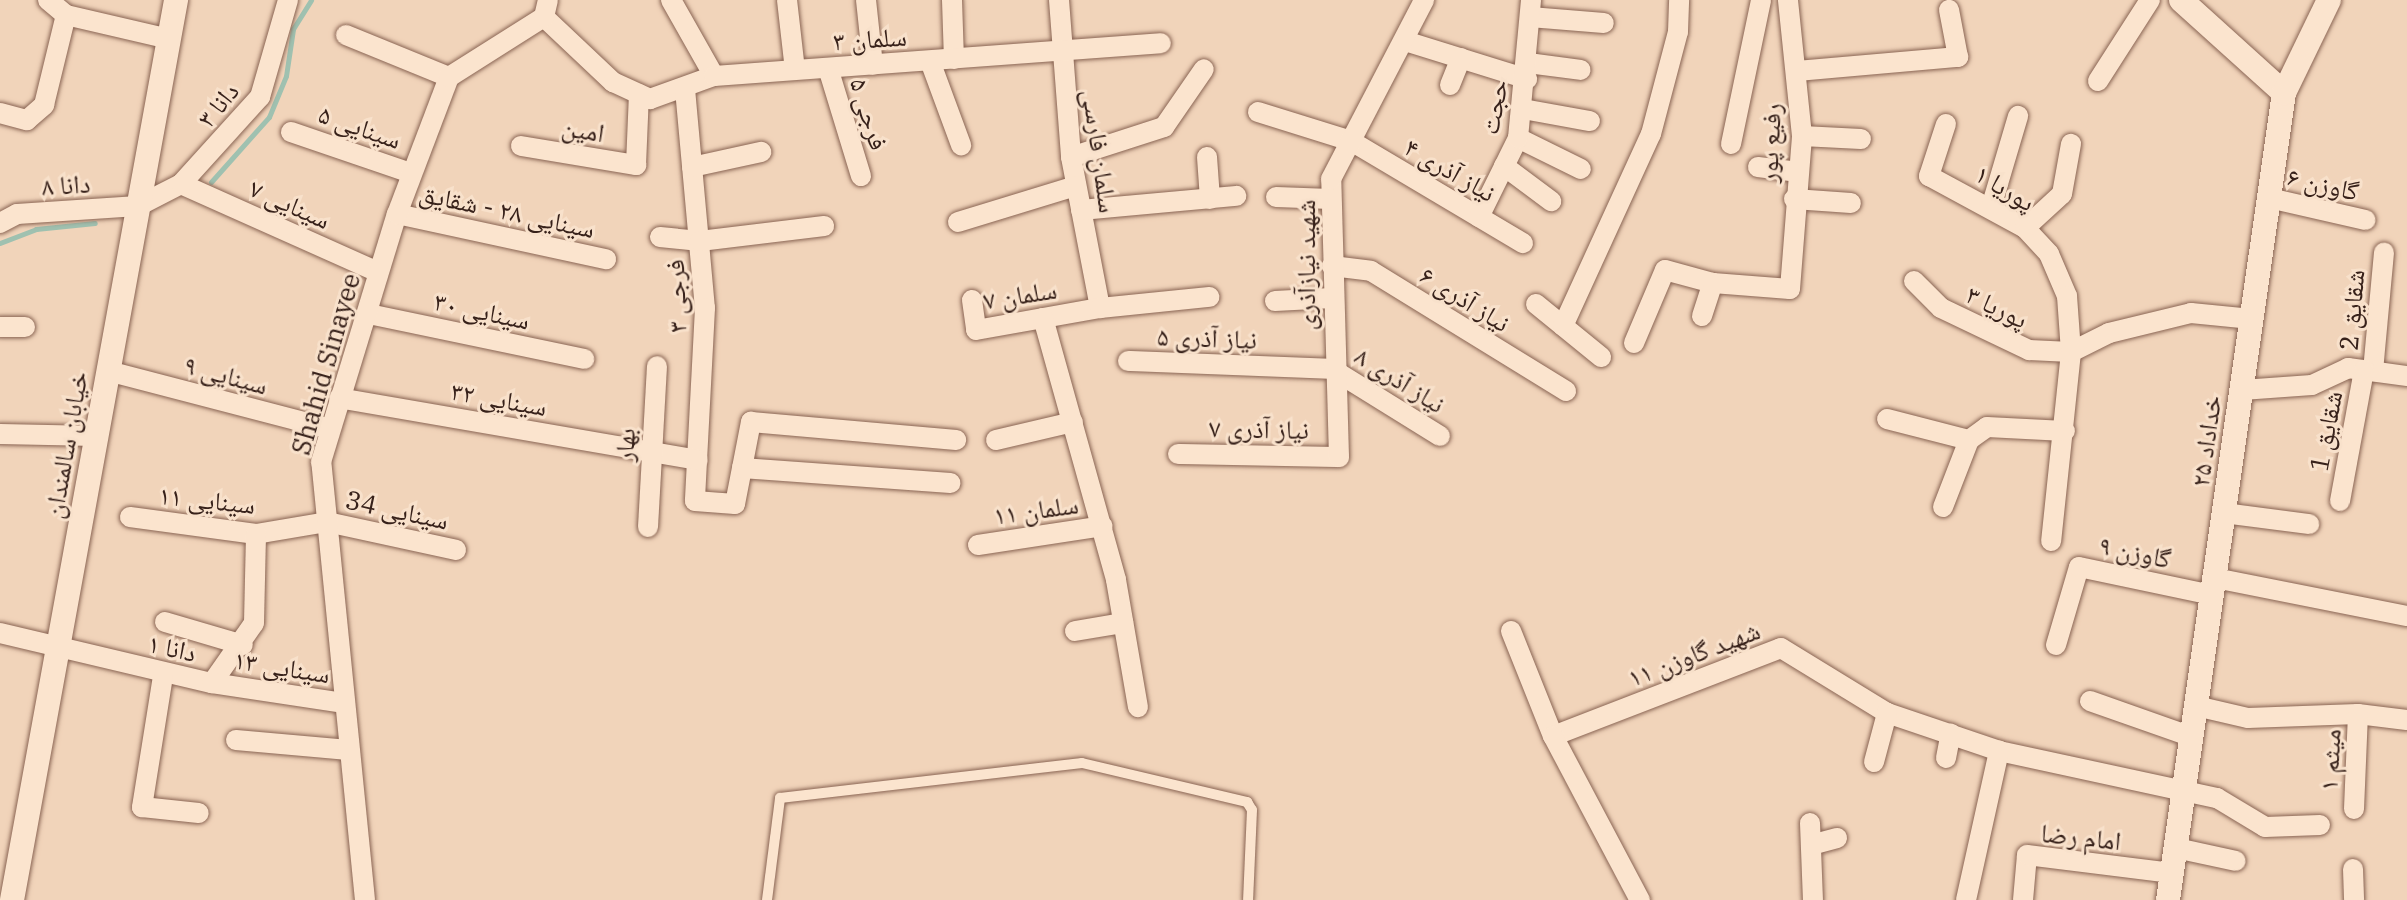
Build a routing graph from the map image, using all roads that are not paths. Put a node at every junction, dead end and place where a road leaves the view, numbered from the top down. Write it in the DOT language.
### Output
graph roads {
  1 [pos="48,0"];
  2 [pos="176,0"];
  3 [pos="288,0"];
  4 [pos="671,0"];
  5 [pos="787,0"];
  6 [pos="866,0"];
  7 [pos="952,0"];
  8 [pos="1059,0"];
  9 [pos="1424,0"];
  10 [pos="1679,0"];
  11 [pos="1761,0"];
  12 [pos="1788,0"];
  13 [pos="2150,0"];
  14 [pos="2329,0"];
  15 [pos="2185,1"];
  16 [pos="546,8"];
  17 [pos="1531,9"];
  18 [pos="1949,10"];
  19 [pos="66,15"];
  20 [pos="1604,23"];
  21 [pos="346,35"];
  22 [pos="169,39"];
  23 [pos="1405,41"];
  24 [pos="1161,43"];
  25 [pos="1061,52"];
  26 [pos="1461,58"];
  27 [pos="954,59"];
  28 [pos="930,61"];
  29 [pos="873,65"];
  30 [pos="828,68"];
  31 [pos="1204,69"];
  32 [pos="795,70"];
  33 [pos="1581,70"];
  34 [pos="1527,71"];
  35 [pos="1797,71"];
  36 [pos="714,76"];
  37 [pos="449,77"];
  38 [pos="2098,81"];
  39 [pos="1450,85"];
  40 [pos="685,89"];
  41 [pos="2284,93"];
  42 [pos="639,94"];
  43 [pos="1523,109"];
  44 [pos="1258,112"];
  45 [pos="0,113"];
  46 [pos="2018,116"];
  47 [pos="1590,121"];
  48 [pos="1946,124"];
  49 [pos="291,132"];
  50 [pos="1802,136"];
  51 [pos="1518,138"];
  52 [pos="1861,139"];
  53 [pos="1351,141"];
  54 [pos="1731,144"];
  55 [pos="2071,144"];
  56 [pos="961,145"];
  57 [pos="521,146"];
  58 [pos="761,152"];
  59 [pos="1071,157"];
  60 [pos="1207,157"];
  61 [pos="1504,166"];
  62 [pos="692,167"];
  63 [pos="1758,167"];
  64 [pos="1581,169"];
  65 [pos="1799,172"];
  66 [pos="411,173"];
  67 [pos="861,176"];
  68 [pos="181,184"];
  69 [pos="1076,186"];
  70 [pos="1236,196"];
  71 [pos="1276,197"];
  72 [pos="2269,198"];
  73 [pos="1210,199"];
  74 [pos="1331,199"];
  75 [pos="1794,199"];
  76 [pos="1551,201"];
  77 [pos="1851,203"];
  78 [pos="1992,204"];
  79 [pos="138,206"];
  80 [pos="1081,210"];
  81 [pos="397,214"];
  82 [pos="1479,217"];
  83 [pos="2366,220"];
  84 [pos="958,222"];
  85 [pos="0,223"];
  86 [pos="824,226"];
  87 [pos="2025,228"];
  88 [pos="660,237"];
  89 [pos="700,241"];
  90 [pos="1523,243"];
  91 [pos="2384,253"];
  92 [pos="606,259"];
  93 [pos="1332,266"];
  94 [pos="378,272"];
  95 [pos="1914,281"];
  96 [pos="1713,283"];
  97 [pos="1209,297"];
  98 [pos="1332,298"];
  99 [pos="972,300"];
  100 [pos="1275,301"];
  101 [pos="1536,304"];
  102 [pos="1100,308"];
  103 [pos="369,314"];
  104 [pos="1702,316"];
  105 [pos="1043,318"];
  106 [pos="2252,319"];
  107 [pos="1563,326"];
  108 [pos="0,327"];
  109 [pos="25,327"];
  110 [pos="1634,343"];
  111 [pos="2071,352"];
  112 [pos="1601,357"];
  113 [pos="584,359"];
  114 [pos="1128,361"];
  115 [pos="657,366"];
  116 [pos="1332,369"];
  117 [pos="2369,370"];
  118 [pos="108,371"];
  119 [pos="2407,376"];
  120 [pos="2242,390"];
  121 [pos="1566,391"];
  122 [pos="339,398"];
  123 [pos="1887,419"];
  124 [pos="1073,422"];
  125 [pos="330,429"];
  126 [pos="2065,431"];
  127 [pos="0,434"];
  128 [pos="96,436"];
  129 [pos="1440,436"];
  130 [pos="956,440"];
  131 [pos="996,440"];
  132 [pos="1969,440"];
  133 [pos="651,451"];
  134 [pos="1178,454"];
  135 [pos="1339,457"];
  136 [pos="698,460"];
  137 [pos="742,468"];
  138 [pos="950,483"];
  139 [pos="2340,501"];
  140 [pos="1943,507"];
  141 [pos="2224,513"];
  142 [pos="130,517"];
  143 [pos="327,522"];
  144 [pos="2309,524"];
  145 [pos="1103,526"];
  146 [pos="648,527"];
  147 [pos="256,534"];
  148 [pos="2051,541"];
  149 [pos="978,545"];
  150 [pos="456,550"];
  151 [pos="2213,586"];
  152 [pos="2407,616"];
  153 [pos="165,622"];
  154 [pos="1123,623"];
  155 [pos="1075,631"];
  156 [pos="1511,631"];
  157 [pos="0,633"];
  158 [pos="58,645"];
  159 [pos="243,645"];
  160 [pos="2056,645"];
  161 [pos="163,676"];
  162 [pos="212,683"];
  163 [pos="2090,701"];
  164 [pos="344,703"];
  165 [pos="2196,706"];
  166 [pos="1138,707"];
  167 [pos="1887,713"];
  168 [pos="2358,714"];
  169 [pos="2405,714"];
  170 [pos="1951,733"];
  171 [pos="1553,736"];
  172 [pos="2192,737"];
  173 [pos="236,740"];
  174 [pos="349,750"];
  175 [pos="1999,751"];
  176 [pos="1946,758"];
  177 [pos="1874,762"];
  178 [pos="2184,791"];
  179 [pos="2354,809"];
  180 [pos="199,813"];
  181 [pos="1810,823"];
  182 [pos="2320,825"];
  183 [pos="1837,838"];
  184 [pos="1811,845"];
  185 [pos="2176,848"];
  186 [pos="2236,861"];
  187 [pos="2353,869"];
  188 [pos="2172,873"];
  189 [pos="0,899"];
  190 [pos="10,900"];
  191 [pos="365,900"];
  192 [pos="767,900"];
  193 [pos="1248,900"];
  194 [pos="1640,900"];
  195 [pos="1813,900"];
  196 [pos="1966,900"];
  197 [pos="2023,900"];
  198 [pos="2168,900"];
  199 [pos="2354,900"];
  1 -- 19 [label="street"];
  2 -- 22 [label="street, خیابان سالمندان"];
  3 -- 68 [label="street, دانا ۳"];
  4 -- 36 [label="street"];
  5 -- 32 [label="street"];
  6 -- 29 [label="street"];
  7 -- 27 [label="street"];
  8 -- 25 [label="street, سلمان فارسی"];
  9 -- 23 [label="street, شهید نیازآذری"];
  10 -- 107 [label="street"];
  11 -- 54 [label="street"];
  12 -- 35 [label="street, رفیع پور"];
  13 -- 38 [label="street"];
  14 -- 41 [label="street, خداداد ۲۵"];
  15 -- 41 [label="street"];
  16 -- 37 [label="street"];
  16 -- 42 [label="street"];
  17 -- 20 [label="street"];
  17 -- 34 [label="street, حجت"];
  18 -- 35 [label="street"];
  19 -- 22 [label="street"];
  19 -- 45 [label="street"];
  21 -- 37 [label="street"];
  22 -- 79 [label="street, خیابان سالمندان"];
  23 -- 26 [label="street"];
  23 -- 53 [label="street, شهید نیازآذری"];
  24 -- 25 [label="street, سلمان ۳"];
  25 -- 27 [label="street, سلمان ۳"];
  25 -- 59 [label="street, سلمان فارسی"];
  26 -- 34 [label="street"];
  26 -- 39 [label="street"];
  27 -- 28 [label="street, سلمان ۳"];
  28 -- 29 [label="street, سلمان ۳"];
  28 -- 56 [label="street"];
  29 -- 30 [label="street, سلمان ۳"];
  30 -- 32 [label="street, سلمان ۳"];
  30 -- 67 [label="street, فرجی ۵"];
  31 -- 59 [label="street"];
  32 -- 36 [label="street, سلمان ۳"];
  33 -- 34 [label="street"];
  34 -- 43 [label="street, حجت"];
  35 -- 50 [label="street, رفیع پور"];
  36 -- 40 [label="street, سلمان ۳"];
  37 -- 66 [label="street, Shahid Sinayee"];
  40 -- 42 [label="street, سلمان ۳"];
  40 -- 62 [label="street, فرجی ۳"];
  41 -- 72 [label="street, خداداد ۲۵"];
  42 -- 57 [label="street, امین"];
  43 -- 47 [label="street"];
  43 -- 51 [label="street, حجت"];
  44 -- 53 [label="street, نیاز آذری ۴"];
  46 -- 78 [label="street"];
  48 -- 78 [label="street, پوریا ۱"];
  49 -- 66 [label="street, سینایی ۵"];
  50 -- 52 [label="street"];
  50 -- 65 [label="street, رفیع پور"];
  51 -- 61 [label="street, حجت"];
  51 -- 64 [label="street"];
  53 -- 74 [label="street, شهید نیازآذری"];
  53 -- 82 [label="street, نیاز آذری ۴"];
  55 -- 87 [label="street"];
  58 -- 62 [label="street"];
  59 -- 69 [label="street, سلمان فارسی"];
  60 -- 73 [label="street"];
  61 -- 76 [label="street"];
  61 -- 82 [label="street, حجت"];
  62 -- 89 [label="street, فرجی ۳"];
  63 -- 65 [label="street"];
  65 -- 75 [label="street, رفیع پور"];
  66 -- 81 [label="street, Shahid Sinayee"];
  68 -- 79 [label="street, دانا ۳"];
  68 -- 94 [label="street, سینایی ۷"];
  69 -- 80 [label="street, سلمان فارسی"];
  69 -- 84 [label="street"];
  70 -- 73 [label="street"];
  71 -- 74 [label="street"];
  72 -- 83 [label="street, گاوزن ۶"];
  72 -- 106 [label="street, خداداد ۲۵"];
  73 -- 80 [label="street"];
  74 -- 93 [label="street, شهید نیازآذری"];
  75 -- 77 [label="street"];
  75 -- 96 [label="street, رفیع پور"];
  78 -- 87 [label="street, پوریا ۱"];
  79 -- 85 [label="street, دانا ۸"];
  79 -- 118 [label="street, خیابان سالمندان"];
  80 -- 102 [label="street, سلمان فارسی"];
  81 -- 92 [label="street, سینایی ۲۸ - شقایق"];
  81 -- 94 [label="street, Shahid Sinayee"];
  82 -- 90 [label="street, نیاز آذری ۴"];
  86 -- 89 [label="street"];
  87 -- 111 [label="street, پوریا ۱"];
  88 -- 89 [label="street"];
  89 -- 136 [label="street, فرجی ۳"];
  91 -- 117 [label="street, شقایق 2"];
  93 -- 98 [label="street, شهید نیازآذری"];
  93 -- 121 [label="street, نیاز آذری ۶"];
  94 -- 103 [label="street, Shahid Sinayee"];
  95 -- 111 [label="street, پوریا ۳"];
  96 -- 104 [label="street"];
  96 -- 110 [label="street"];
  97 -- 102 [label="street, سلمان ۷"];
  98 -- 100 [label="street"];
  98 -- 116 [label="street, شهید نیازآذری"];
  99 -- 105 [label="street, سلمان ۷"];
  101 -- 107 [label="street"];
  102 -- 105 [label="street, سلمان ۷"];
  103 -- 113 [label="street, سینایی ۳۰"];
  103 -- 122 [label="street, Shahid Sinayee"];
  105 -- 124 [label="street"];
  106 -- 111 [label="street"];
  106 -- 120 [label="street, خداداد ۲۵"];
  107 -- 112 [label="street"];
  108 -- 109 [label="street"];
  111 -- 126 [label="street, پوریا ۱"];
  114 -- 116 [label="street, نیاز آذری ۵"];
  115 -- 133 [label="street, بهار"];
  116 -- 129 [label="street, نیاز آذری ۸"];
  116 -- 135 [label="street, شهید نیازآذری"];
  117 -- 119 [label="street"];
  117 -- 120 [label="street"];
  117 -- 139 [label="street, شقایق 1"];
  118 -- 125 [label="street, سینایی ۹"];
  118 -- 128 [label="street, خیابان سالمندان"];
  120 -- 141 [label="street, خداداد ۲۵"];
  122 -- 125 [label="street, Shahid Sinayee"];
  122 -- 133 [label="street, سینایی ۳۲"];
  123 -- 132 [label="street"];
  124 -- 131 [label="street"];
  124 -- 145 [label="street"];
  125 -- 143 [label="street, Shahid Sinayee"];
  126 -- 132 [label="street"];
  126 -- 148 [label="street, پوریا ۱"];
  127 -- 128 [label="street"];
  128 -- 158 [label="street, خیابان سالمندان"];
  130 -- 137 [label="street"];
  132 -- 140 [label="street"];
  133 -- 136 [label="street, سینایی ۳۲"];
  133 -- 146 [label="street, بهار"];
  134 -- 135 [label="street, نیاز آذری ۷"];
  136 -- 137 [label="street, فرجی ۳"];
  137 -- 138 [label="street"];
  141 -- 144 [label="street"];
  141 -- 151 [label="street, خداداد ۲۵"];
  142 -- 147 [label="street, سینایی ۱۱"];
  143 -- 147 [label="street, سینایی ۱۱"];
  143 -- 150 [label="street, سینایی 34"];
  143 -- 164 [label="street, Shahid Sinayee"];
  145 -- 149 [label="street, سلمان ۱۱"];
  145 -- 154 [label="street"];
  147 -- 159 [label="street, دانا ۱"];
  151 -- 152 [label="street"];
  151 -- 160 [label="street, گاوزن ۹"];
  151 -- 165 [label="street, خداداد ۲۵"];
  153 -- 159 [label="street"];
  154 -- 155 [label="street"];
  154 -- 166 [label="street"];
  156 -- 171 [label="street"];
  157 -- 158 [label="street, دانا ۱"];
  158 -- 161 [label="street, دانا ۱"];
  158 -- 190 [label="street, خیابان سالمندان"];
  159 -- 162 [label="street, دانا ۱"];
  161 -- 162 [label="street, دانا ۱"];
  161 -- 180 [label="street"];
  162 -- 164 [label="street, سینایی ۱۳"];
  163 -- 172 [label="street"];
  164 -- 174 [label="street, Shahid Sinayee"];
  165 -- 168 [label="street"];
  165 -- 172 [label="street, خداداد ۲۵"];
  167 -- 170 [label="street, شهید گاوزن ۱۱"];
  167 -- 171 [label="street, شهید گاوزن ۱۱"];
  167 -- 177 [label="street"];
  168 -- 169 [label="street"];
  168 -- 179 [label="street, میثم ۱"];
  170 -- 175 [label="street, شهید گاوزن ۱۱"];
  170 -- 176 [label="street"];
  171 -- 194 [label="street"];
  172 -- 178 [label="street, خداداد ۲۵"];
  173 -- 174 [label="street"];
  174 -- 191 [label="street, Shahid Sinayee"];
  175 -- 178 [label="street, شهید گاوزن ۱۱"];
  175 -- 196 [label="street"];
  178 -- 182 [label="street, شهید گاوزن ۱۱"];
  178 -- 185 [label="street, خداداد ۲۵"];
  181 -- 184 [label="street"];
  183 -- 184 [label="street"];
  184 -- 195 [label="street"];
  185 -- 186 [label="street"];
  185 -- 188 [label="street, خداداد ۲۵"];
  187 -- 199 [label="street"];
  188 -- 197 [label="street, امام رضا"];
  188 -- 198 [label="street, خداداد ۲۵"];
  189 -- 190 [label="street"];
  192 -- 193 [label="lane"];
}
